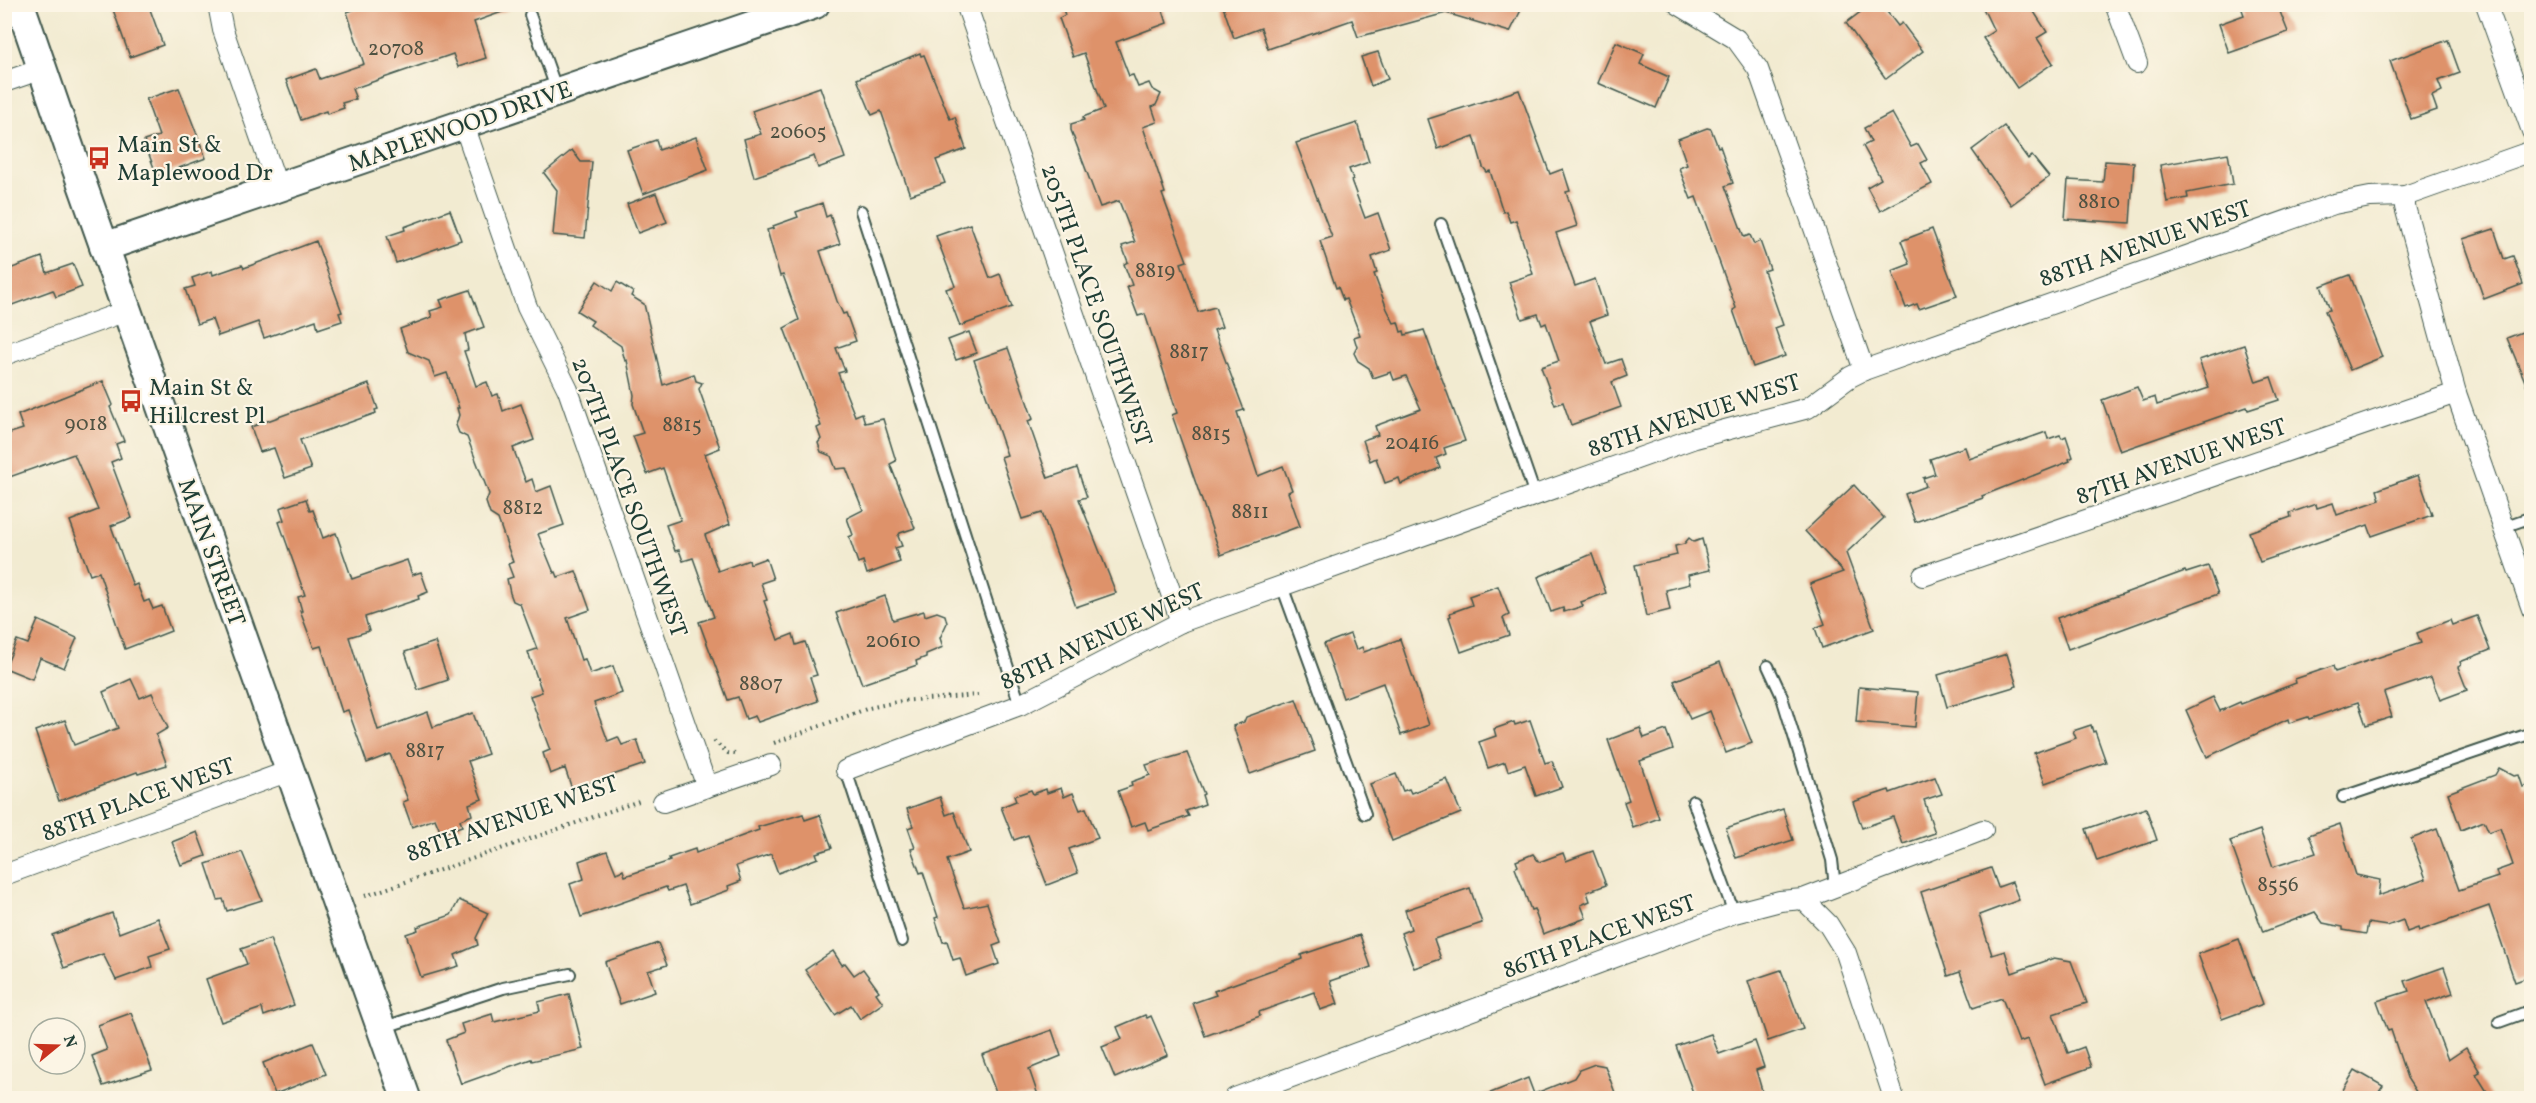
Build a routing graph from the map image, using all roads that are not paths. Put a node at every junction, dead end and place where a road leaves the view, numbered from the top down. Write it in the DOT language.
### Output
graph roads {
  1 [pos="20,4"];
  2 [pos="218,4"];
  3 [pos="966,4"];
  4 [pos="1678,4"];
  5 [pos="2115,4"];
  6 [pos="2486,4"];
  7 [pos="811,5"];
  8 [pos="530,15"];
  9 [pos="2137,63"];
  10 [pos="42,69"];
  11 [pos="4,82"];
  12 [pos="557,93"];
  13 [pos="464,125"];
  14 [pos="2532,131"];
  15 [pos="2532,151"];
  16 [pos="278,188"];
  17 [pos="2405,196"];
  18 [pos="861,211"];
  19 [pos="1441,224"];
  20 [pos="104,247"];
  21 [pos="126,311"];
  22 [pos="4,355"];
  23 [pos="1864,370"];
  24 [pos="2456,393"];
  25 [pos="1535,495"];
  26 [pos="2532,517"];
  27 [pos="2503,527"];
  28 [pos="1923,576"];
  29 [pos="1282,586"];
  30 [pos="2532,609"];
  31 [pos="1181,622"];
  32 [pos="1768,666"];
  33 [pos="1020,705"];
  34 [pos="2532,733"];
  35 [pos="767,756"];
  36 [pos="846,770"];
  37 [pos="289,771"];
  38 [pos="707,787"];
  39 [pos="2343,797"];
  40 [pos="1693,801"];
  41 [pos="663,802"];
  42 [pos="1365,814"];
  43 [pos="1983,830"];
  44 [pos="4,875"];
  45 [pos="1835,887"];
  46 [pos="1803,899"];
  47 [pos="1734,913"];
  48 [pos="902,941"];
  49 [pos="570,974"];
  50 [pos="2532,1011"];
  51 [pos="2499,1022"];
  52 [pos="381,1028"];
  53 [pos="1265,1093"];
  54 [pos="406,1098"];
  55 [pos="1235,1098"];
  56 [pos="1894,1098"];
  1 -- 10 [label="main road, MAIN STREET"];
  2 -- 16 [label="street"];
  3 -- 31 [label="street, 205TH PLACE SOUTHWEST"];
  4 -- 23 [label="street"];
  5 -- 9 [label="street"];
  6 -- 14 [label="street"];
  7 -- 12 [label="main road, MAPLEWOOD DRIVE"];
  8 -- 12 [label="lane"];
  10 -- 11 [label="street"];
  10 -- 20 [label="main road, MAIN STREET"];
  12 -- 13 [label="main road, MAPLEWOOD DRIVE"];
  13 -- 16 [label="main road, MAPLEWOOD DRIVE"];
  13 -- 38 [label="street, 207TH PLACE SOUTHWEST"];
  15 -- 17 [label="street, 88TH AVENUE WEST"];
  16 -- 20 [label="main road, MAPLEWOOD DRIVE"];
  17 -- 23 [label="street, 88TH AVENUE WEST"];
  17 -- 24 [label="street"];
  18 -- 33 [label="lane"];
  19 -- 25 [label="lane"];
  20 -- 21 [label="main road, MAIN STREET"];
  21 -- 22 [label="street"];
  21 -- 37 [label="main road, MAIN STREET"];
  23 -- 25 [label="street, 88TH AVENUE WEST"];
  24 -- 27 [label="street"];
  24 -- 28 [label="street, 87TH AVENUE WEST"];
  25 -- 29 [label="street, 88TH AVENUE WEST"];
  26 -- 27 [label="lane"];
  27 -- 30 [label="street"];
  29 -- 31 [label="street, 88TH AVENUE WEST"];
  29 -- 42 [label="lane"];
  31 -- 33 [label="street, 88TH AVENUE WEST"];
  32 -- 45 [label="lane"];
  33 -- 36 [label="street, 88TH AVENUE WEST"];
  34 -- 39 [label="lane"];
  35 -- 38 [label="street"];
  36 -- 48 [label="lane"];
  37 -- 44 [label="street, 88TH PLACE WEST"];
  37 -- 52 [label="main road, MAIN STREET"];
  38 -- 41 [label="street"];
  40 -- 47 [label="lane"];
  43 -- 45 [label="street, 86TH PLACE WEST"];
  45 -- 46 [label="street, 86TH PLACE WEST"];
  46 -- 47 [label="street, 86TH PLACE WEST"];
  46 -- 56 [label="street"];
  47 -- 53 [label="street, 86TH PLACE WEST"];
  49 -- 52 [label="lane"];
  50 -- 51 [label="lane"];
  52 -- 54 [label="main road, MAIN STREET"];
  53 -- 55 [label="street, 86TH PLACE WEST"];
}
